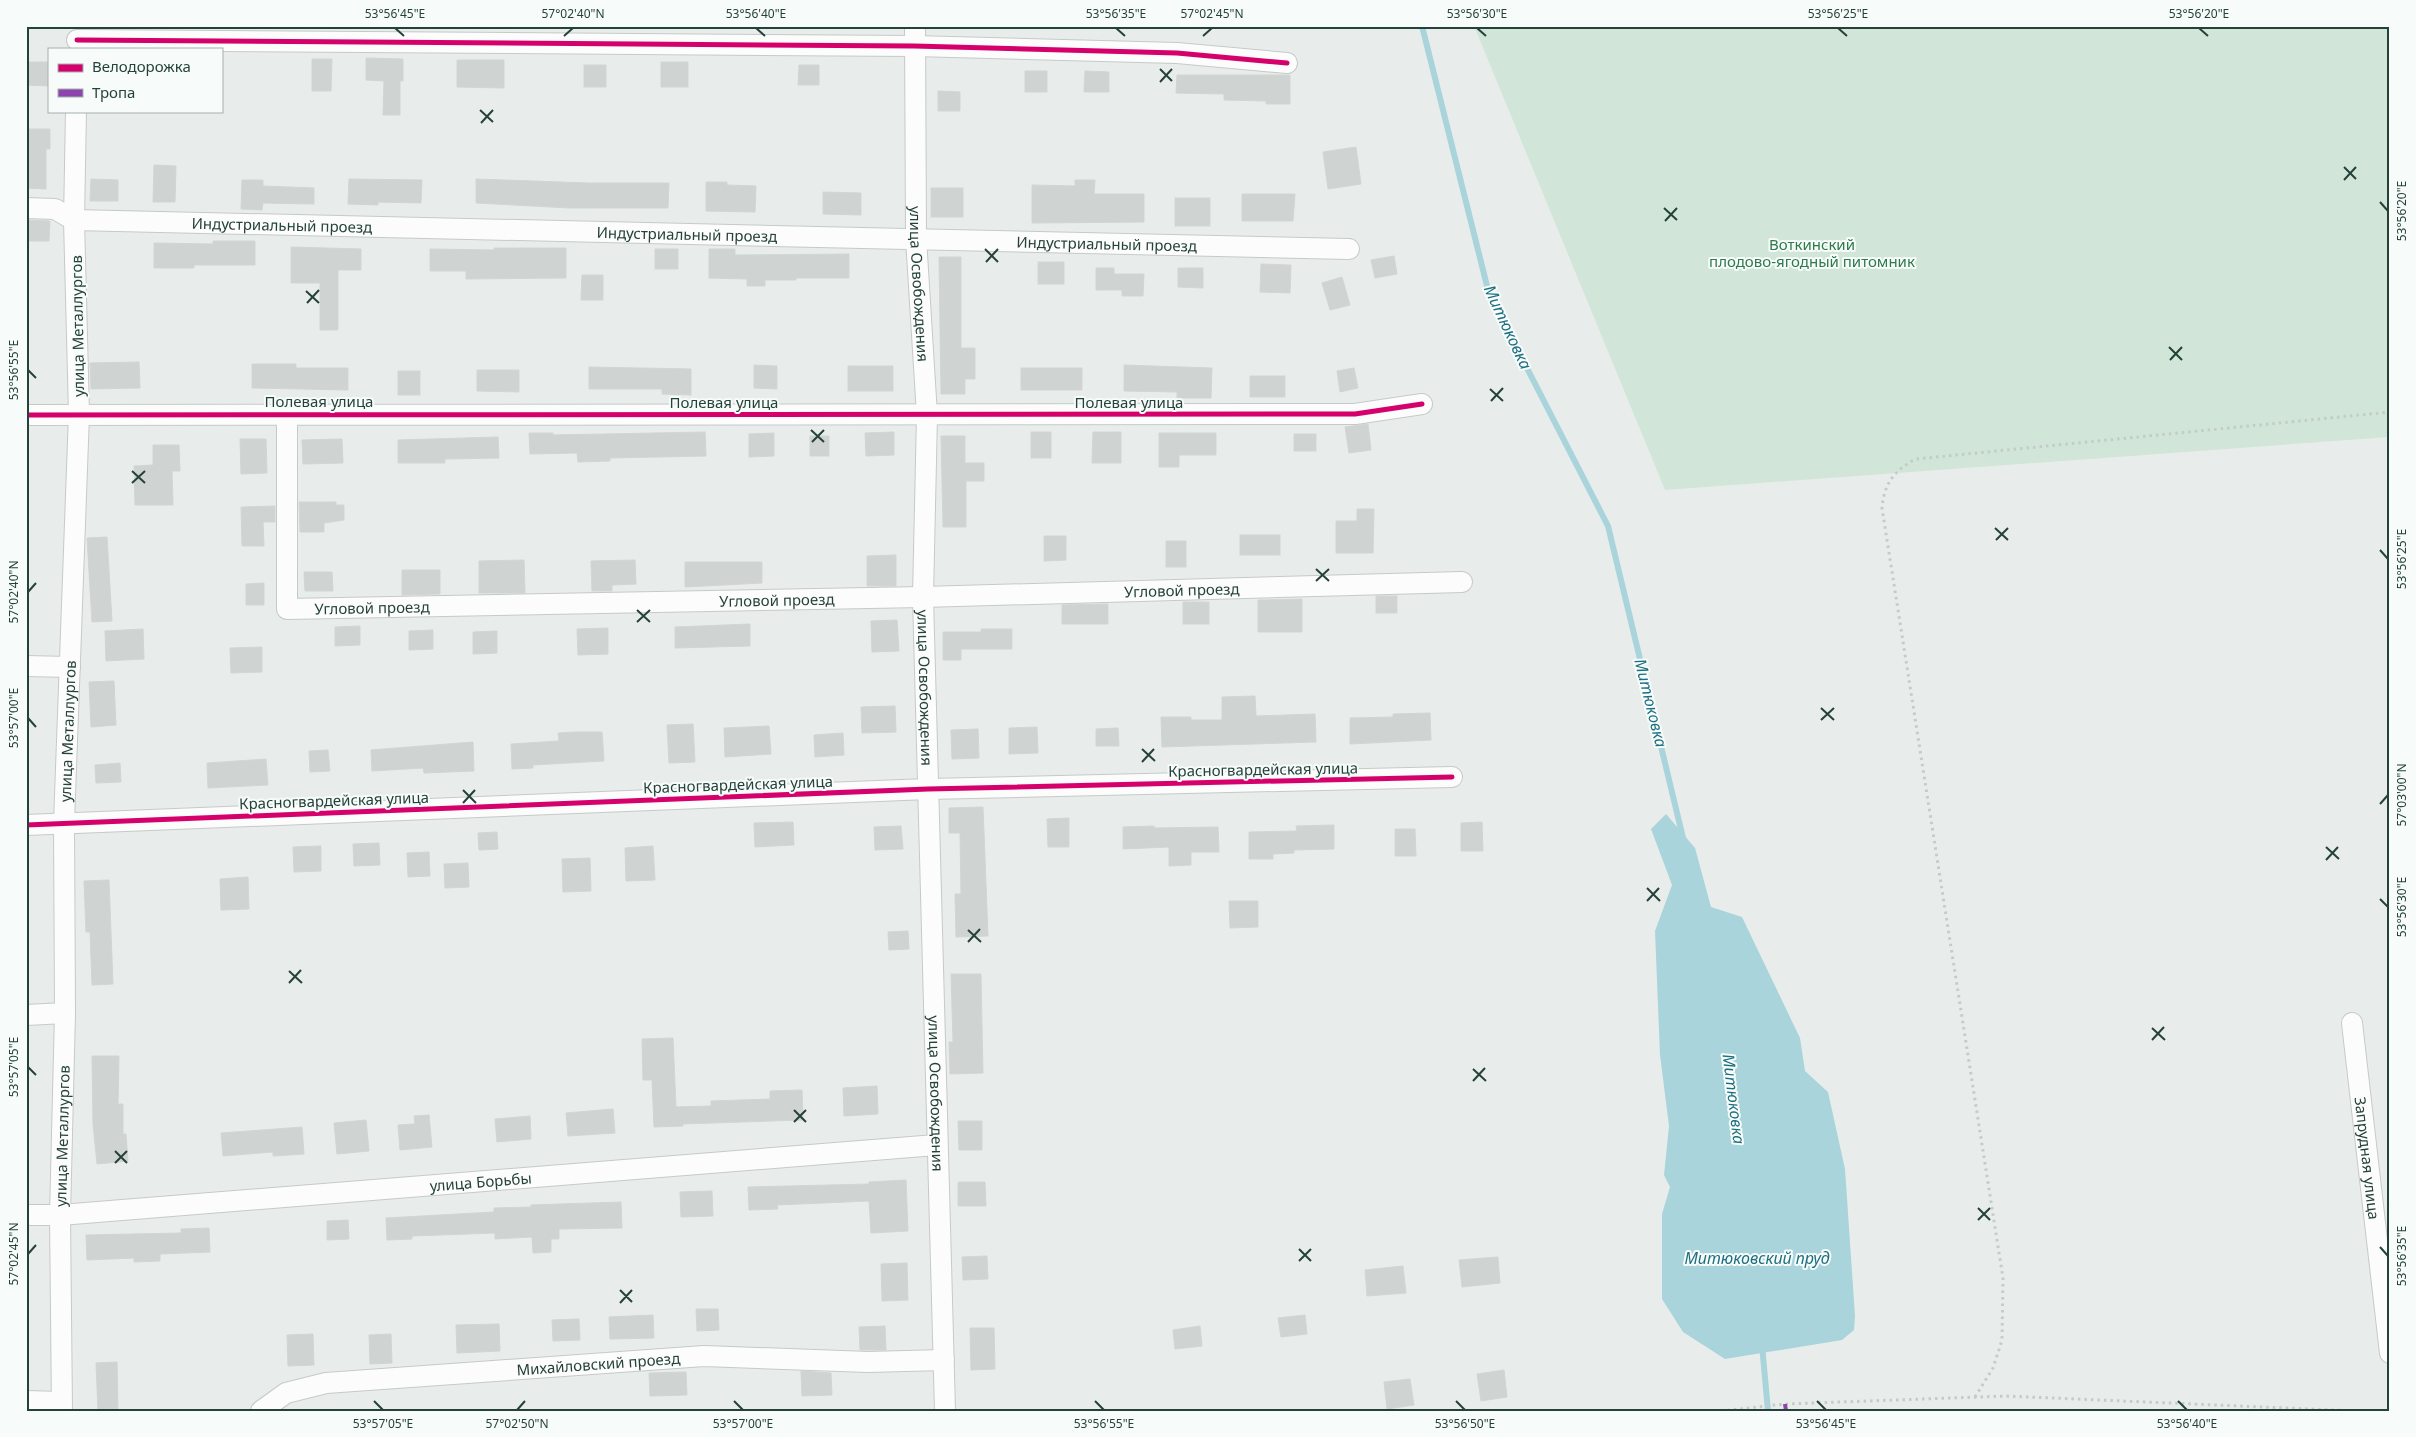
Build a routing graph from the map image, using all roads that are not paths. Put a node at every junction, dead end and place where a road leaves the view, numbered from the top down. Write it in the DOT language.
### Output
graph roads {
  1 [pos="914,36"];
  2 [pos="77,38"];
  3 [pos="1287,63"];
  4 [pos="76,112"];
  5 [pos="26,208"];
  6 [pos="74,220"];
  7 [pos="916,238"];
  8 [pos="1349,249"];
  9 [pos="1422,404"];
  10 [pos="287,413"];
  11 [pos="79,414"];
  12 [pos="26,415"];
  13 [pos="927,415"];
  14 [pos="1462,582"];
  15 [pos="923,597"];
  16 [pos="26,666"];
  17 [pos="70,667"];
  18 [pos="1452,777"];
  19 [pos="928,789"];
  20 [pos="64,823"];
  21 [pos="26,825"];
  22 [pos="65,1013"];
  23 [pos="26,1015"];
  24 [pos="2352,1023"];
  25 [pos="936,1145"];
  26 [pos="26,1215"];
  27 [pos="60,1215"];
  28 [pos="2390,1353"];
  29 [pos="944,1360"];
  30 [pos="26,1401"];
  31 [pos="61,1406"];
  32 [pos="261,1411"];
  33 [pos="945,1411"];
  1 -- 2 [label="street"];
  1 -- 3 [label="street"];
  1 -- 7 [label="street, улица Освобождения"];
  4 -- 6 [label="street, улица Металлургов"];
  5 -- 6 [label="street, Индустриальный проезд"];
  6 -- 7 [label="street, Индустриальный проезд"];
  6 -- 11 [label="street, улица Металлургов"];
  7 -- 8 [label="street, Индустриальный проезд"];
  7 -- 13 [label="street, улица Освобождения"];
  9 -- 13 [label="street, Полевая улица"];
  10 -- 11 [label="street, Полевая улица"];
  10 -- 13 [label="street, Полевая улица"];
  10 -- 15 [label="street, Угловой проезд"];
  11 -- 12 [label="street, Полевая улица"];
  11 -- 17 [label="street, улица Металлургов"];
  13 -- 15 [label="street, улица Освобождения"];
  14 -- 15 [label="street, Угловой проезд"];
  15 -- 19 [label="street, улица Освобождения"];
  16 -- 17 [label="street"];
  17 -- 20 [label="street, улица Металлургов"];
  18 -- 19 [label="street, Красногвардейская улица"];
  19 -- 20 [label="street, Красногвардейская улица"];
  19 -- 25 [label="street, улица Освобождения"];
  20 -- 21 [label="street, Красногвардейская улица"];
  20 -- 22 [label="street, улица Металлургов"];
  22 -- 23 [label="street"];
  22 -- 27 [label="street, улица Металлургов"];
  24 -- 28 [label="street, Запрудная улица"];
  25 -- 27 [label="street, улица Борьбы"];
  25 -- 29 [label="street, улица Освобождения"];
  26 -- 27 [label="street, улица Борьбы"];
  27 -- 31 [label="street, улица Металлургов"];
  29 -- 32 [label="street, Михайловский проезд"];
  29 -- 33 [label="street, улица Освобождения"];
  30 -- 31 [label="street"];
}
